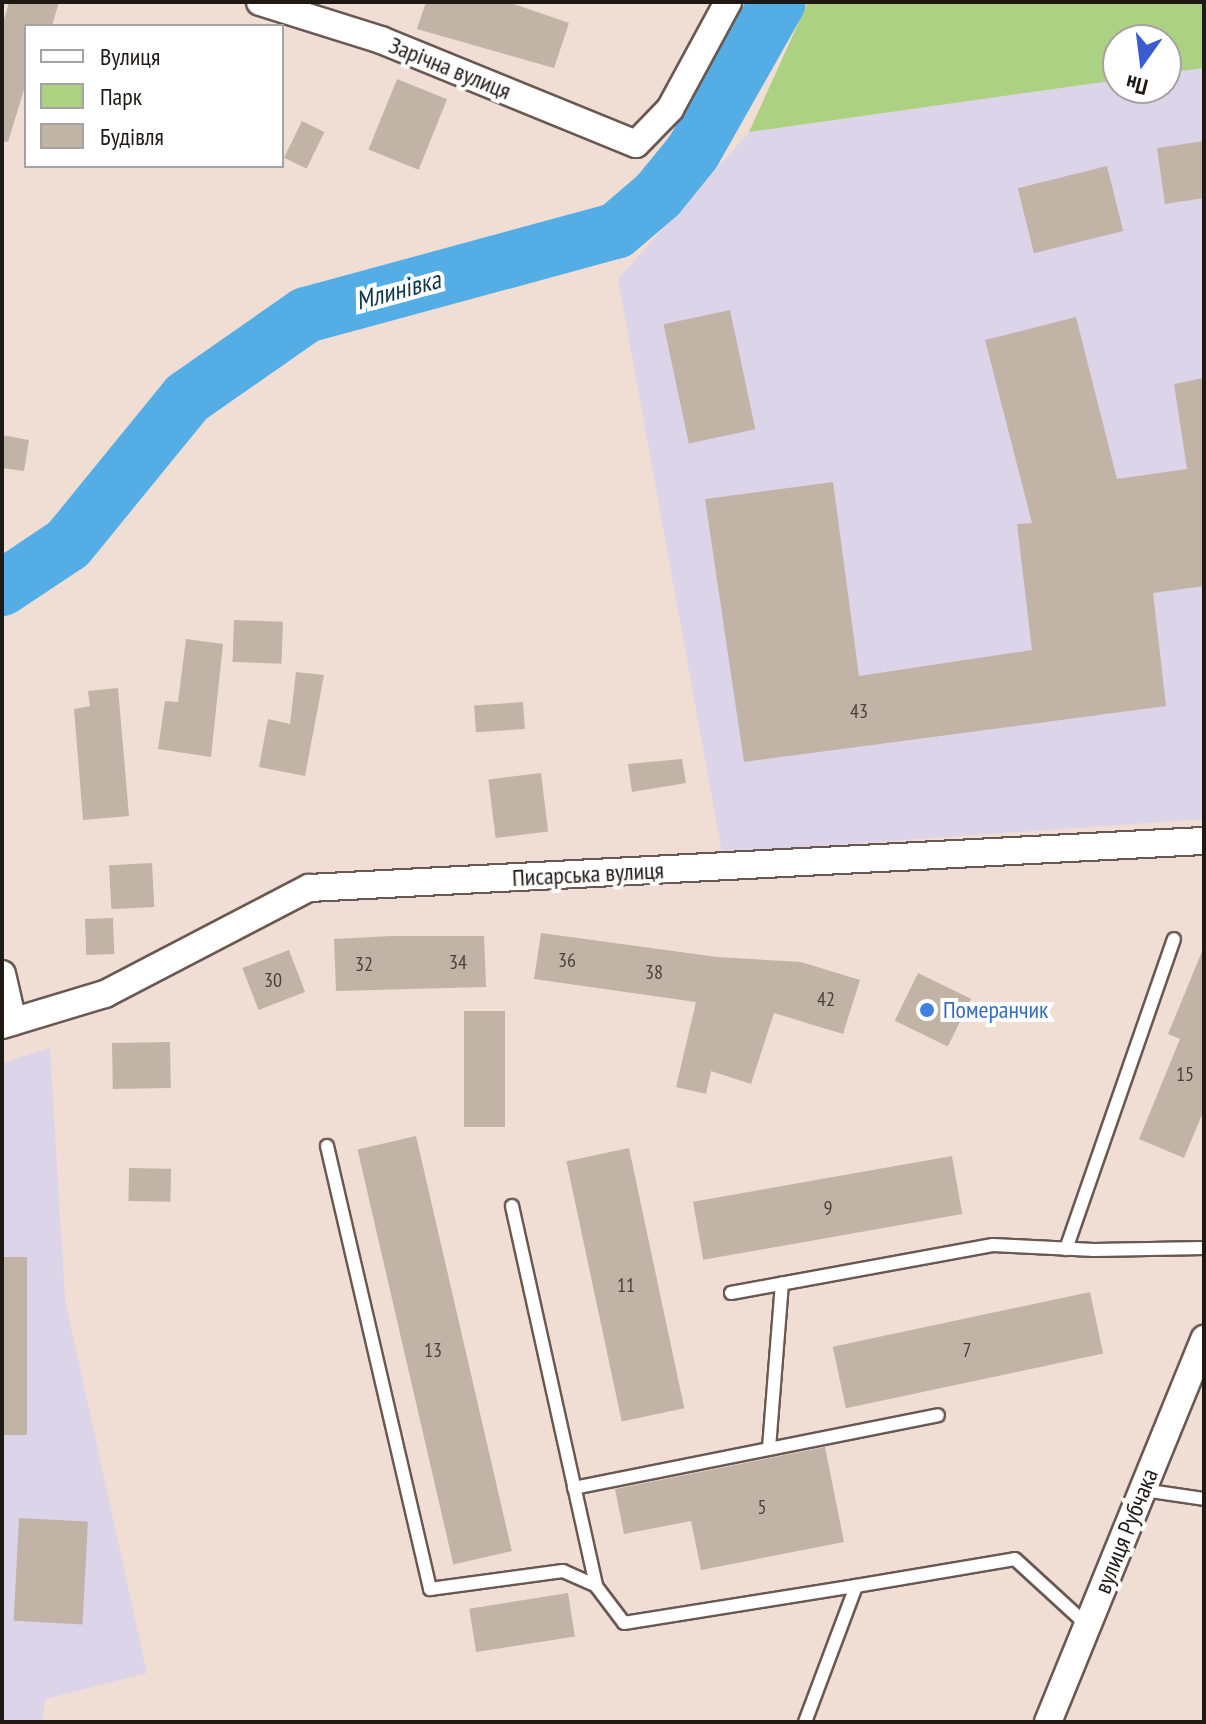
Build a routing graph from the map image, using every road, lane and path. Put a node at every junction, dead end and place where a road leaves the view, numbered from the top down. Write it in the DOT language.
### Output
graph roads {
  1 [pos="260,2"];
  2 [pos="728,2"];
  3 [pos="1204,841"];
  4 [pos="1174,939"];
  5 [pos="2,974"];
  6 [pos="8,1024"];
  7 [pos="327,1146"];
  8 [pos="512,1206"];
  9 [pos="1204,1248"];
  10 [pos="1066,1249"];
  11 [pos="782,1284"];
  12 [pos="731,1293"];
  13 [pos="1204,1339"];
  14 [pos="938,1415"];
  15 [pos="769,1448"];
  16 [pos="574,1488"];
  17 [pos="1143,1490"];
  18 [pos="1204,1499"];
  19 [pos="596,1586"];
  20 [pos="856,1586"];
  21 [pos="1087,1625"];
  22 [pos="805,1722"];
  23 [pos="1048,1722"];
  1 -- 2 [label="street, Зарічна вулиця"];
  3 -- 6 [label="street, Писарська вулиця"];
  4 -- 10 [label="lane"];
  5 -- 6 [label="street"];
  7 -- 19 [label="lane"];
  8 -- 16 [label="lane"];
  9 -- 10 [label="lane"];
  10 -- 11 [label="lane"];
  11 -- 12 [label="lane"];
  11 -- 15 [label="lane"];
  13 -- 17 [label="street, вулиця Рубчака"];
  14 -- 15 [label="lane"];
  15 -- 16 [label="lane"];
  16 -- 19 [label="lane"];
  17 -- 18 [label="lane"];
  17 -- 21 [label="street, вулиця Рубчака"];
  19 -- 20 [label="lane"];
  20 -- 21 [label="lane"];
  20 -- 22 [label="lane"];
  21 -- 23 [label="street, вулиця Рубчака"];
}
